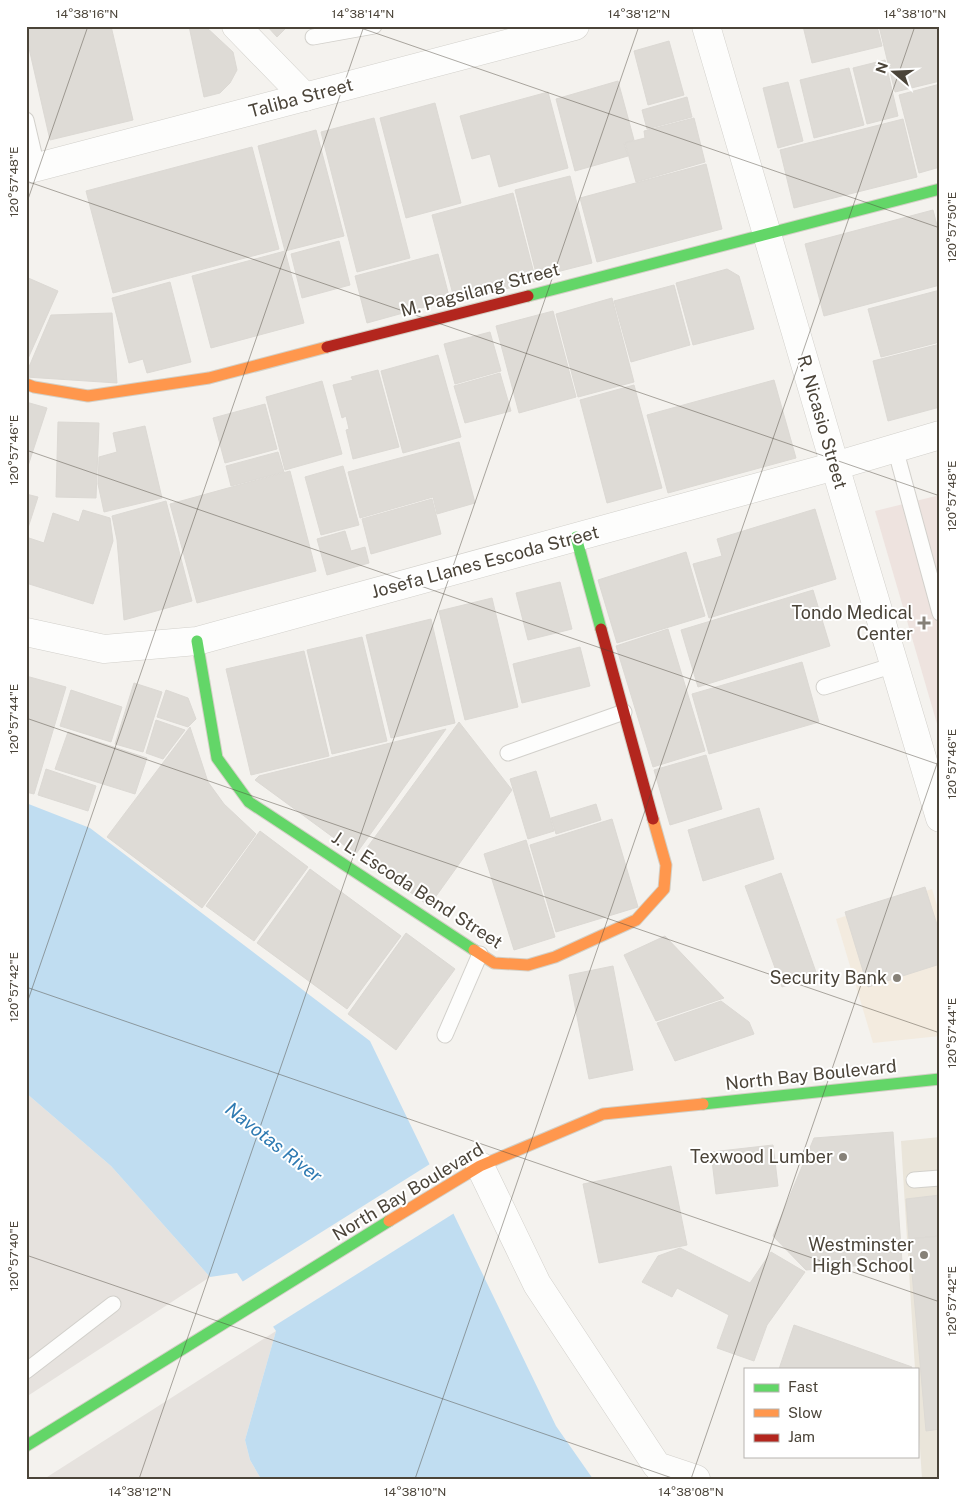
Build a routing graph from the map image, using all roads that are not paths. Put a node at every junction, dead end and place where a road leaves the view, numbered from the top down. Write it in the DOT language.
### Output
graph roads {
  1 [pos="236,26"];
  2 [pos="374,26"];
  3 [pos="706,26"];
  4 [pos="562,28"];
  5 [pos="313,37"];
  6 [pos="306,97"];
  7 [pos="26,120"];
  8 [pos="32,168"];
  9 [pos="940,189"];
  10 [pos="766,234"];
  11 [pos="26,384"];
  12 [pos="940,435"];
  13 [pos="895,448"];
  14 [pos="835,466"];
  15 [pos="576,537"];
  16 [pos="940,613"];
  17 [pos="26,632"];
  18 [pos="197,641"];
  19 [pos="894,664"];
  20 [pos="824,687"];
  21 [pos="624,712"];
  22 [pos="508,754"];
  23 [pos="940,818"];
  24 [pos="480,954"];
  25 [pos="446,1036"];
  26 [pos="940,1079"];
  27 [pos="480,1166"];
  28 [pos="940,1178"];
  29 [pos="914,1180"];
  30 [pos="113,1304"];
  31 [pos="26,1371"];
  32 [pos="26,1446"];
  33 [pos="696,1479"];
  1 -- 6 [label="street"];
  2 -- 5 [label="lane"];
  3 -- 10 [label="street, R. Nicasio Street"];
  4 -- 6 [label="street, Taliba Street"];
  6 -- 8 [label="street, Taliba Street"];
  7 -- 8 [label="lane"];
  9 -- 10 [label="street, M. Pagsilang Street"];
  10 -- 11 [label="street, M. Pagsilang Street"];
  10 -- 14 [label="street, R. Nicasio Street"];
  12 -- 13 [label="street, Josefa Llanes Escoda Street"];
  13 -- 14 [label="street, Josefa Llanes Escoda Street"];
  13 -- 16 [label="lane"];
  14 -- 15 [label="street, Josefa Llanes Escoda Street"];
  14 -- 19 [label="street, R. Nicasio Street"];
  15 -- 18 [label="street, Josefa Llanes Escoda Street"];
  15 -- 21 [label="street, J. L. Escoda Bend Street"];
  17 -- 18 [label="street, Josefa Llanes Escoda Street"];
  18 -- 24 [label="street, J. L. Escoda Bend Street"];
  19 -- 20 [label="lane"];
  19 -- 23 [label="street, R. Nicasio Street"];
  21 -- 22 [label="lane"];
  21 -- 24 [label="street, J. L. Escoda Bend Street"];
  24 -- 25 [label="lane"];
  26 -- 27 [label="street, North Bay Boulevard"];
  27 -- 32 [label="street, North Bay Boulevard"];
  27 -- 33 [label="street"];
  28 -- 29 [label="lane"];
  30 -- 31 [label="lane"];
}
